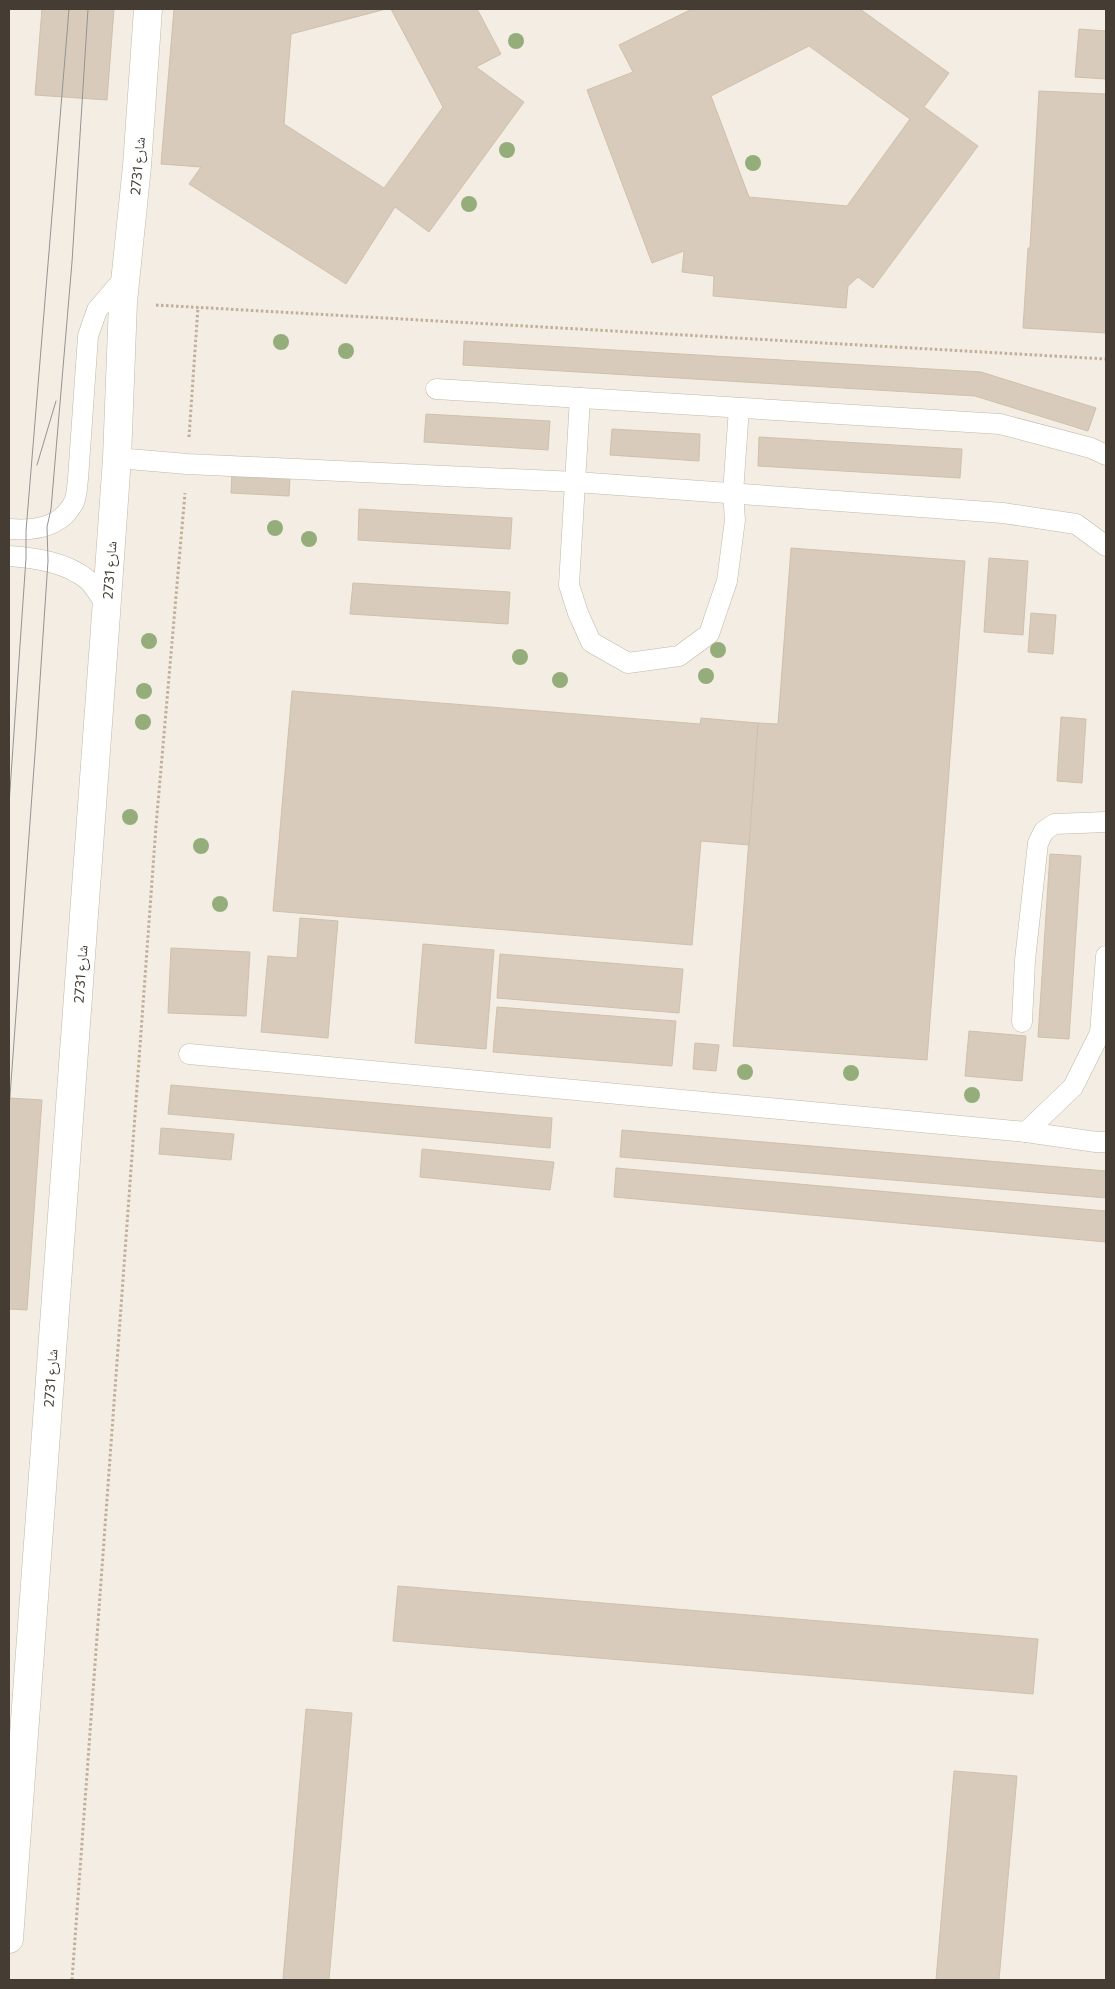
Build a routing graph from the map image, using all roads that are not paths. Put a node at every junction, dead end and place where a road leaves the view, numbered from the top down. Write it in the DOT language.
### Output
graph roads {
  1 [pos="148,9"];
  2 [pos="124,290"];
  3 [pos="436,389"];
  4 [pos="580,398"];
  5 [pos="739,408"];
  6 [pos="1106,455"];
  7 [pos="117,458"];
  8 [pos="576,482"];
  9 [pos="733,493"];
  10 [pos="9,529"];
  11 [pos="1106,546"];
  12 [pos="9,556"];
  13 [pos="107,606"];
  14 [pos="1106,822"];
  15 [pos="1106,956"];
  16 [pos="1022,1022"];
  17 [pos="189,1054"];
  18 [pos="1026,1132"];
  19 [pos="1106,1142"];
  20 [pos="9,1939"];
  1 -- 2 [label="street, شارع 2731"];
  2 -- 7 [label="street, شارع 2731"];
  2 -- 10 [label="lane"];
  3 -- 4 [label="lane"];
  4 -- 5 [label="lane"];
  4 -- 8 [label="lane"];
  5 -- 6 [label="lane"];
  5 -- 9 [label="lane"];
  7 -- 8 [label="lane"];
  7 -- 13 [label="street, شارع 2731"];
  8 -- 9 [label="lane"];
  8 -- 9 [label="lane"];
  9 -- 11 [label="lane"];
  12 -- 13 [label="lane"];
  13 -- 20 [label="street, شارع 2731"];
  14 -- 16 [label="lane"];
  15 -- 18 [label="lane"];
  17 -- 18 [label="lane"];
  18 -- 19 [label="lane"];
}
